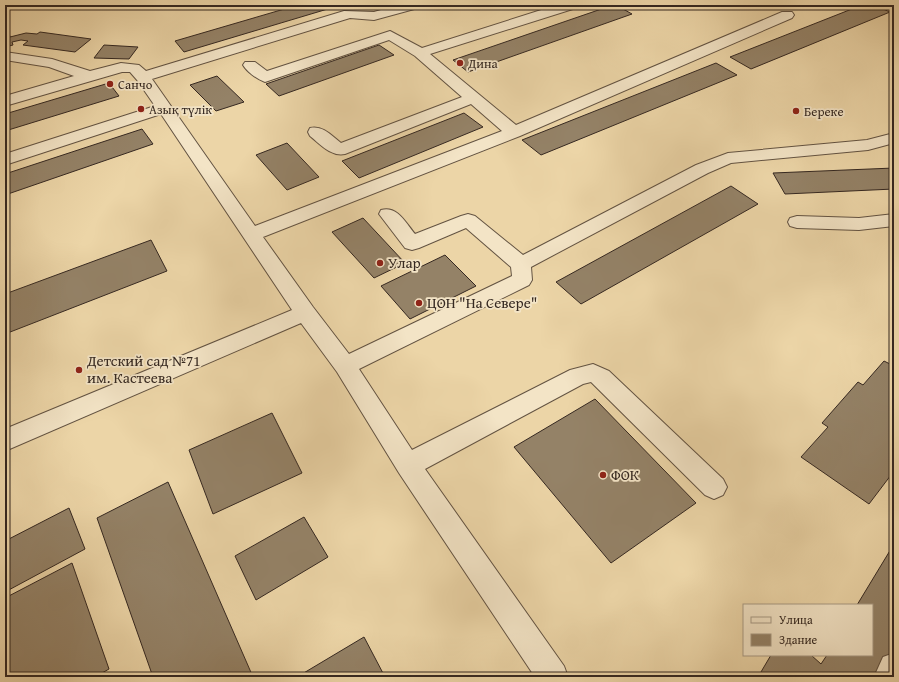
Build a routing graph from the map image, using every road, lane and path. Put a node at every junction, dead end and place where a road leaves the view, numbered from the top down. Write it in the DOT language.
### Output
graph roads {
  1 [pos="413,5"];
  2 [pos="571,5"];
  3 [pos="787,15"];
  4 [pos="420,53"];
  5 [pos="5,56"];
  6 [pos="250,65"];
  7 [pos="89,76"];
  8 [pos="143,77"];
  9 [pos="473,98"];
  10 [pos="5,101"];
  11 [pos="164,108"];
  12 [pos="316,132"];
  13 [pos="514,132"];
  14 [pos="894,138"];
  15 [pos="5,160"];
  16 [pos="388,214"];
  17 [pos="894,220"];
  18 [pos="797,222"];
  19 [pos="251,235"];
  20 [pos="522,264"];
  21 [pos="304,313"];
  22 [pos="345,366"];
  23 [pos="5,440"];
  24 [pos="408,465"];
  25 [pos="714,487"];
  26 [pos="894,668"];
  27 [pos="553,677"];
  28 [pos="889,677"];
  1 -- 8 [label="street"];
  2 -- 4 [label="street"];
  3 -- 13 [label="street"];
  4 -- 6 [label="street"];
  4 -- 9 [label="street"];
  5 -- 7 [label="street"];
  7 -- 8 [label="street"];
  7 -- 10 [label="street"];
  8 -- 11 [label="street"];
  9 -- 12 [label="street"];
  9 -- 13 [label="street"];
  11 -- 15 [label="street"];
  11 -- 19 [label="street"];
  13 -- 19 [label="street"];
  14 -- 20 [label="street"];
  16 -- 20 [label="street"];
  17 -- 18 [label="street"];
  19 -- 21 [label="street"];
  20 -- 22 [label="street"];
  21 -- 22 [label="street"];
  21 -- 23 [label="street"];
  22 -- 24 [label="street"];
  24 -- 25 [label="street"];
  24 -- 27 [label="street"];
  26 -- 28 [label="street"];
}
